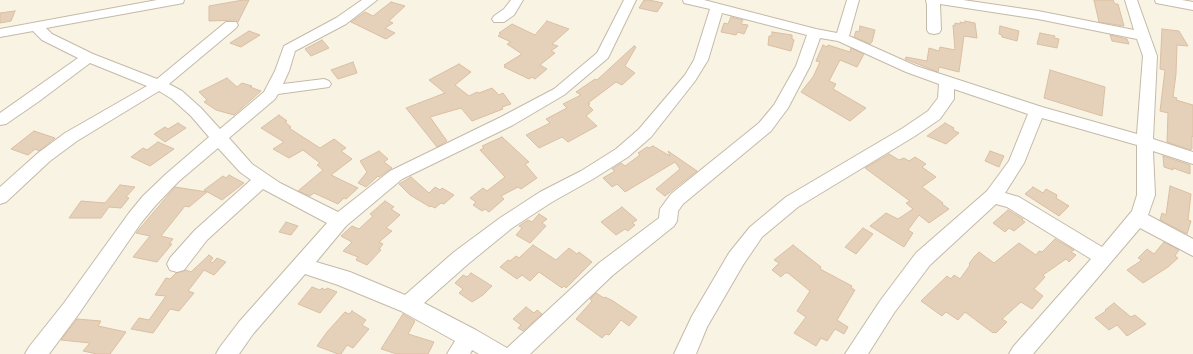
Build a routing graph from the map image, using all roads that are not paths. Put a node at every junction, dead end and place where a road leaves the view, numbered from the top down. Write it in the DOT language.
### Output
graph roads {
  1 [pos="178,0"];
  2 [pos="371,0"];
  3 [pos="517,0"];
  4 [pos="630,0"];
  5 [pos="692,0"];
  6 [pos="852,0"];
  7 [pos="932,0"];
  8 [pos="937,0"];
  9 [pos="1132,0"];
  10 [pos="1161,0"];
  11 [pos="156,2"];
  12 [pos="1193,6"];
  13 [pos="717,8"];
  14 [pos="499,19"];
  15 [pos="231,25"];
  16 [pos="37,27"];
  17 [pos="934,30"];
  18 [pos="0,33"];
  19 [pos="815,33"];
  20 [pos="1143,36"];
  21 [pos="842,38"];
  22 [pos="88,57"];
  23 [pos="948,80"];
  24 [pos="159,84"];
  25 [pos="324,84"];
  26 [pos="274,90"];
  27 [pos="1036,111"];
  28 [pos="0,120"];
  29 [pos="220,138"];
  30 [pos="1144,142"];
  31 [pos="1193,158"];
  32 [pos="262,180"];
  33 [pos="993,196"];
  34 [pos="0,198"];
  35 [pos="1138,218"];
  36 [pos="340,221"];
  37 [pos="1193,248"];
  38 [pos="1104,258"];
  39 [pos="177,264"];
  40 [pos="301,265"];
  41 [pos="408,305"];
  42 [pos="463,346"];
  43 [pos="36,354"];
  44 [pos="227,354"];
  45 [pos="499,354"];
  46 [pos="515,354"];
  47 [pos="685,354"];
  48 [pos="856,354"];
  49 [pos="1020,354"];
  1 -- 11 [label="street"];
  2 -- 26 [label="street"];
  3 -- 14 [label="street"];
  4 -- 36 [label="street"];
  5 -- 13 [label="street"];
  6 -- 21 [label="street"];
  7 -- 17 [label="street"];
  8 -- 20 [label="street"];
  9 -- 20 [label="street"];
  10 -- 12 [label="street"];
  11 -- 16 [label="street"];
  13 -- 19 [label="street"];
  13 -- 41 [label="street"];
  15 -- 24 [label="street"];
  16 -- 18 [label="street"];
  16 -- 22 [label="street"];
  19 -- 21 [label="street"];
  19 -- 46 [label="street"];
  20 -- 30 [label="street"];
  21 -- 23 [label="street"];
  22 -- 24 [label="street"];
  22 -- 28 [label="street"];
  23 -- 27 [label="street"];
  23 -- 47 [label="street"];
  24 -- 29 [label="street"];
  24 -- 34 [label="street"];
  25 -- 26 [label="street"];
  26 -- 29 [label="street"];
  27 -- 30 [label="street"];
  27 -- 33 [label="street"];
  29 -- 32 [label="street"];
  29 -- 43 [label="street"];
  30 -- 31 [label="street"];
  30 -- 35 [label="street"];
  32 -- 36 [label="street"];
  32 -- 39 [label="street"];
  33 -- 38 [label="street"];
  33 -- 48 [label="street"];
  35 -- 37 [label="street"];
  35 -- 38 [label="street"];
  36 -- 40 [label="street"];
  38 -- 49 [label="street"];
  40 -- 41 [label="street"];
  40 -- 44 [label="street"];
  41 -- 42 [label="street"];
  42 -- 45 [label="street"];
}
